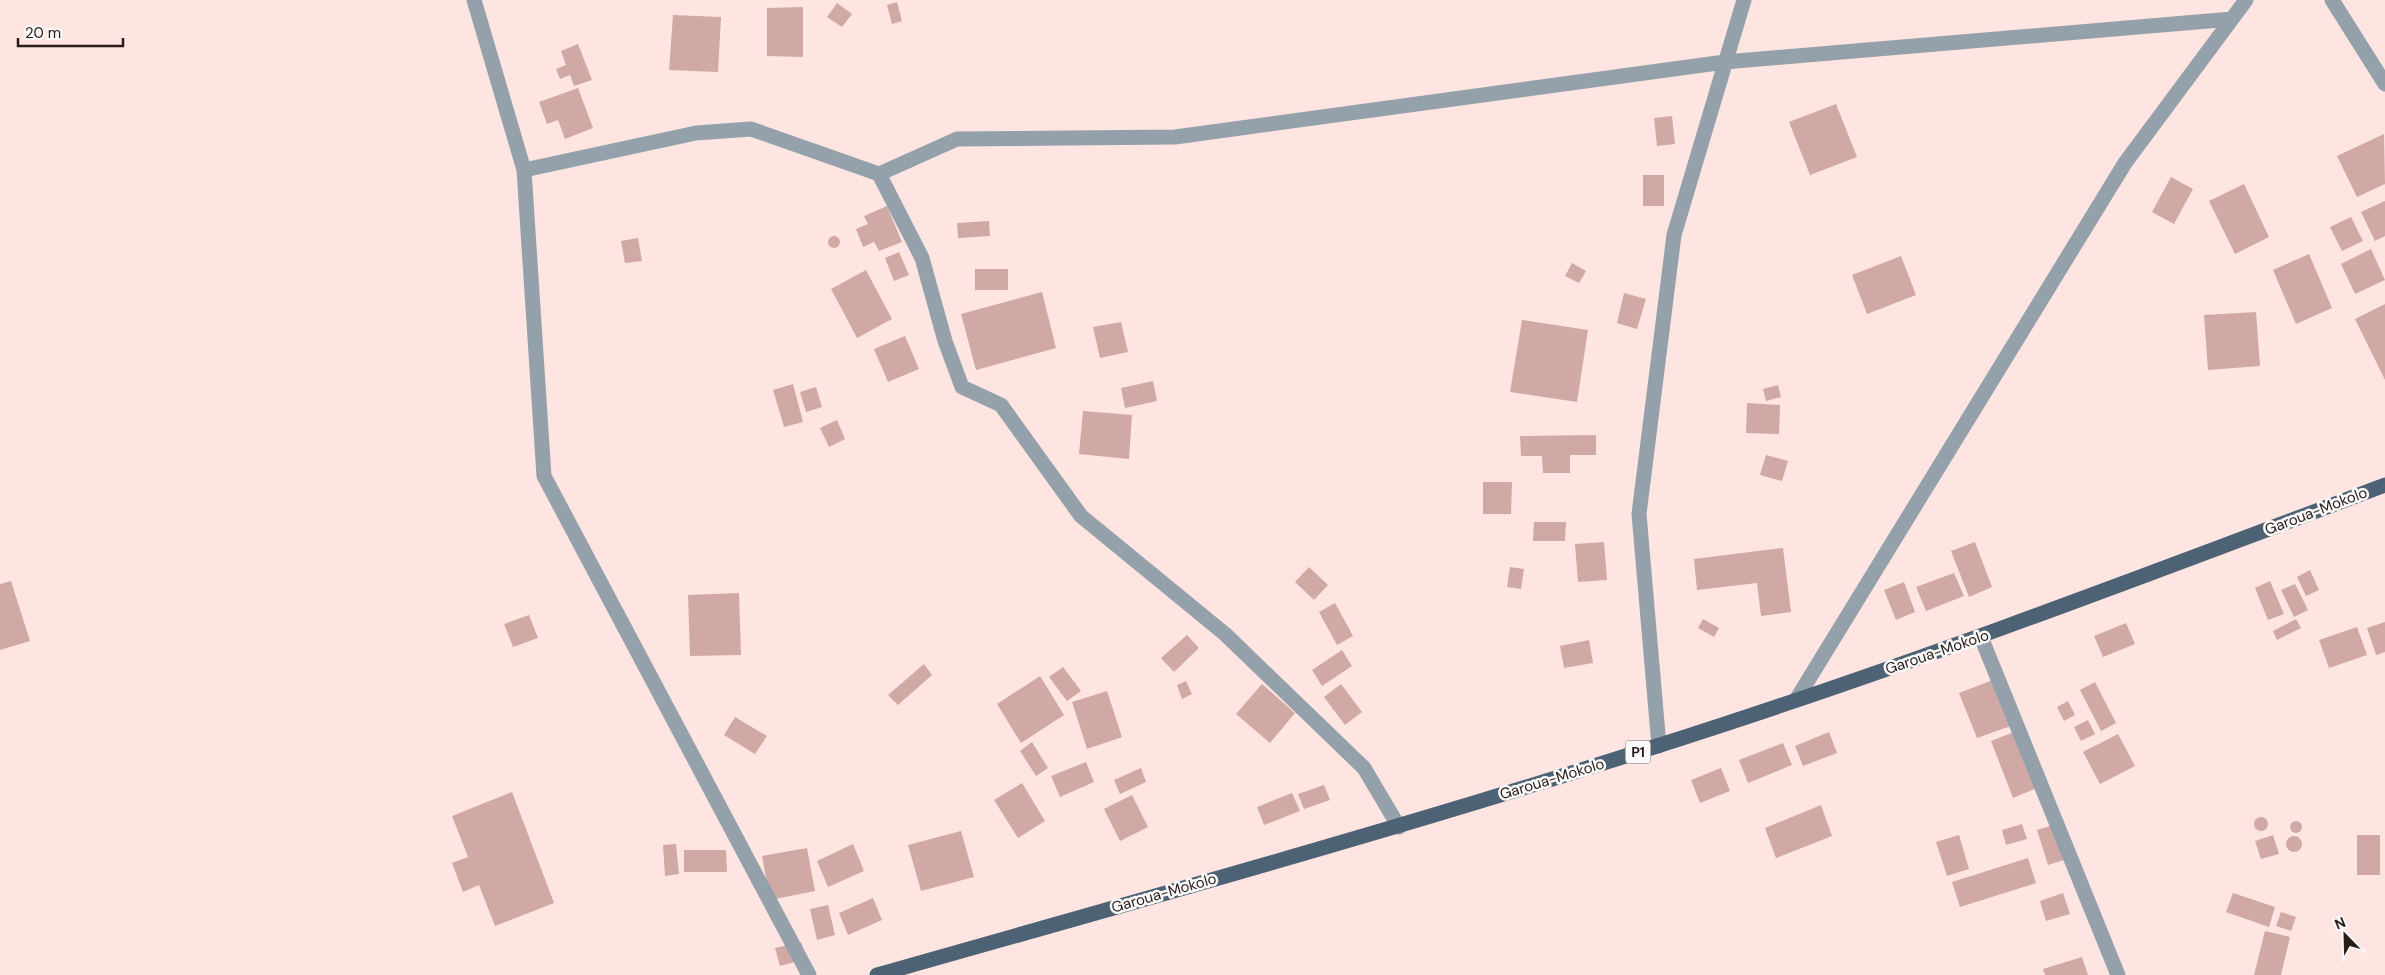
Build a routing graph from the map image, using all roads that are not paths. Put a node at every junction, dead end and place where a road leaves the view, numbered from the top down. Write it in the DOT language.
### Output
graph roads {
  1 [pos="474,0"];
  2 [pos="1744,0"];
  3 [pos="2246,0"];
  4 [pos="2332,0"];
  5 [pos="2232,19"];
  6 [pos="1725,62"];
  7 [pos="2385,84"];
  8 [pos="524,170"];
  9 [pos="879,174"];
  10 [pos="2385,485"];
  11 [pos="1981,637"];
  12 [pos="1796,700"];
  13 [pos="1659,746"];
  14 [pos="1399,827"];
  15 [pos="809,975"];
  16 [pos="877,975"];
  17 [pos="2118,975"];
  1 -- 8 [label="street"];
  2 -- 6 [label="street"];
  3 -- 5 [label="street"];
  4 -- 7 [label="street"];
  5 -- 6 [label="street"];
  5 -- 12 [label="street"];
  6 -- 9 [label="street"];
  6 -- 13 [label="street"];
  8 -- 9 [label="street"];
  8 -- 15 [label="street"];
  9 -- 14 [label="street"];
  10 -- 11 [label="main road, Garoua-Mokolo / P1"];
  11 -- 12 [label="main road, Garoua-Mokolo / P1"];
  11 -- 17 [label="street"];
  12 -- 13 [label="main road, Garoua-Mokolo / P1"];
  13 -- 14 [label="main road, Garoua-Mokolo / P1"];
  14 -- 16 [label="main road, Garoua-Mokolo / P1"];
}
